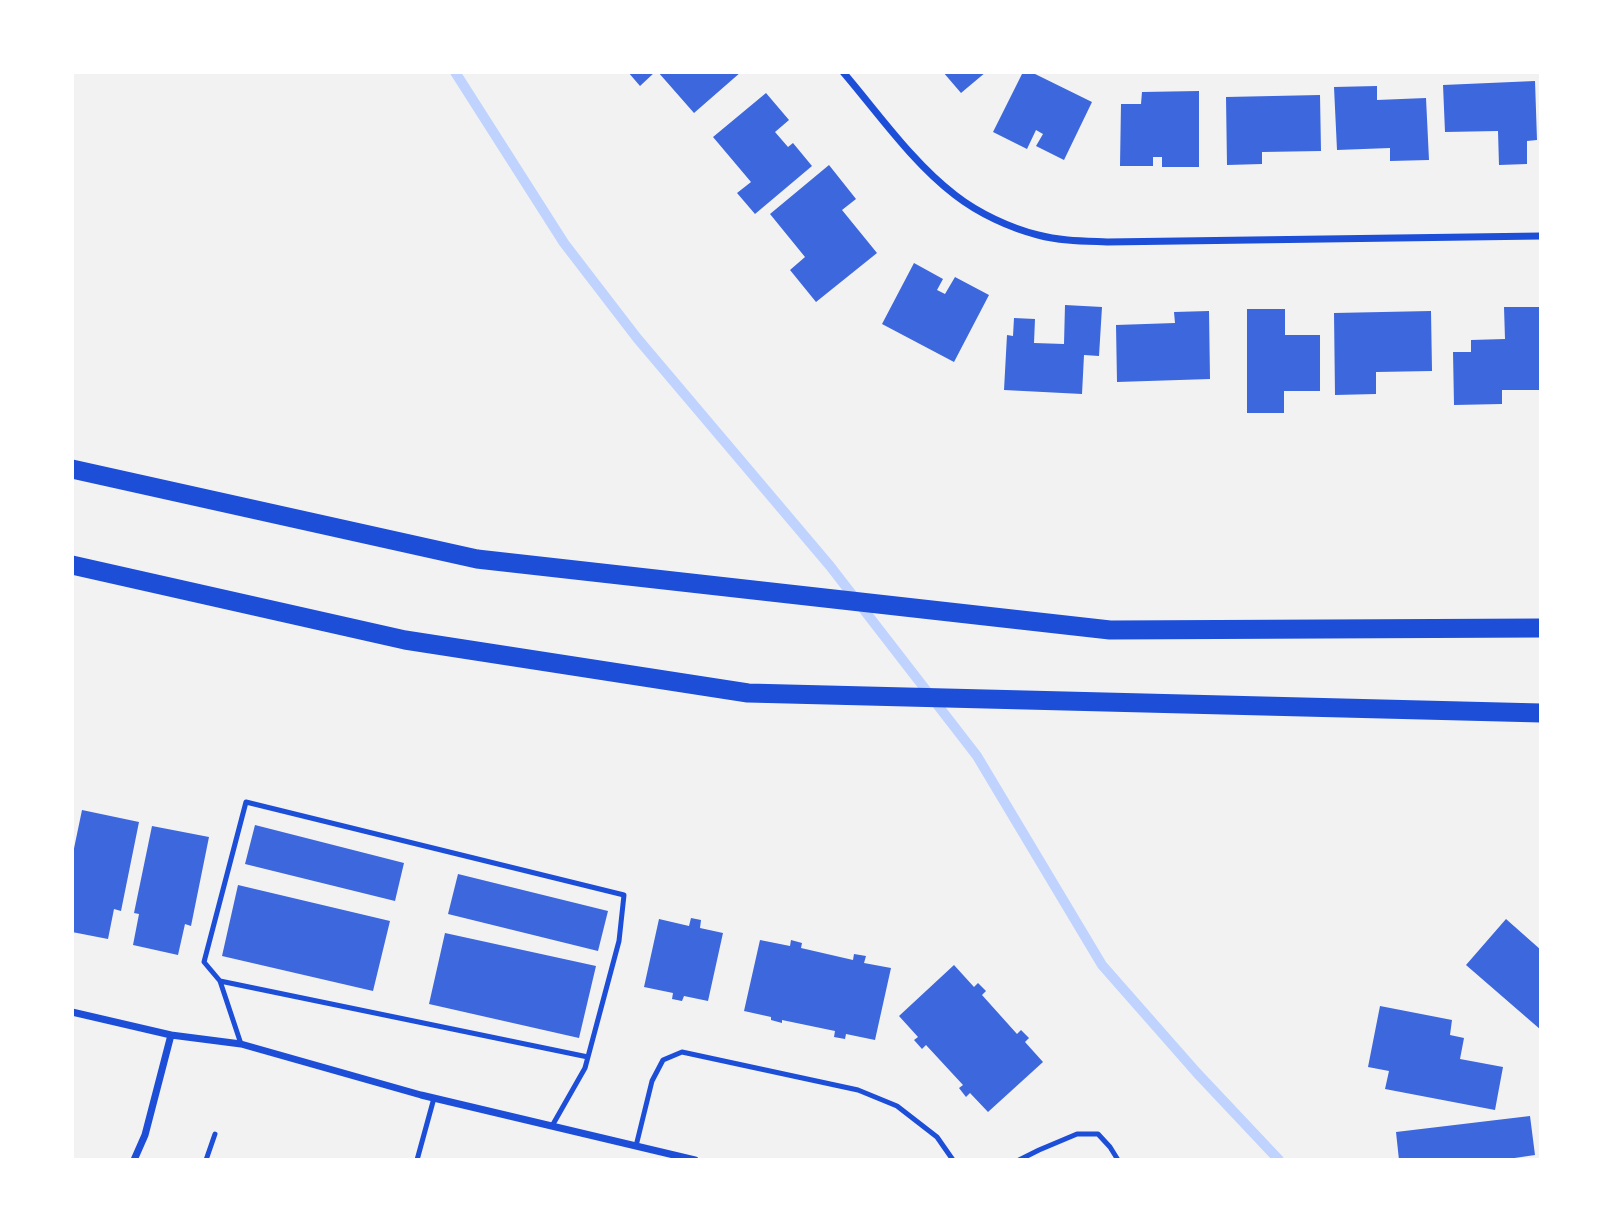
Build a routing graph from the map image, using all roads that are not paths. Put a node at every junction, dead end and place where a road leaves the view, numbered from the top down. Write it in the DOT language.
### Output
graph roads {
  1 [pos="842,72"];
  2 [pos="1541,236"];
  3 [pos="72,469"];
  4 [pos="72,565"];
  5 [pos="1541,628"];
  6 [pos="1541,713"];
  7 [pos="220,981"];
  8 [pos="72,1012"];
  9 [pos="171,1035"];
  10 [pos="242,1044"];
  11 [pos="588,1057"];
  12 [pos="434,1098"];
  13 [pos="552,1126"];
  14 [pos="215,1134"];
  15 [pos="636,1146"];
  16 [pos="134,1160"];
  17 [pos="206,1160"];
  18 [pos="417,1160"];
  19 [pos="695,1160"];
  20 [pos="954,1160"];
  21 [pos="1019,1160"];
  22 [pos="1118,1160"];
  1 -- 2 [label="street"];
  3 -- 5 [label="highway"];
  4 -- 6 [label="highway"];
  7 -- 10 [label="lane"];
  7 -- 11 [label="lane"];
  7 -- 11 [label="lane"];
  8 -- 9 [label="street"];
  9 -- 10 [label="street"];
  9 -- 16 [label="street"];
  10 -- 12 [label="street"];
  11 -- 13 [label="lane"];
  12 -- 13 [label="street"];
  12 -- 18 [label="lane"];
  13 -- 15 [label="street"];
  14 -- 17 [label="lane"];
  15 -- 19 [label="street"];
  15 -- 20 [label="lane"];
  21 -- 22 [label="lane"];
}
